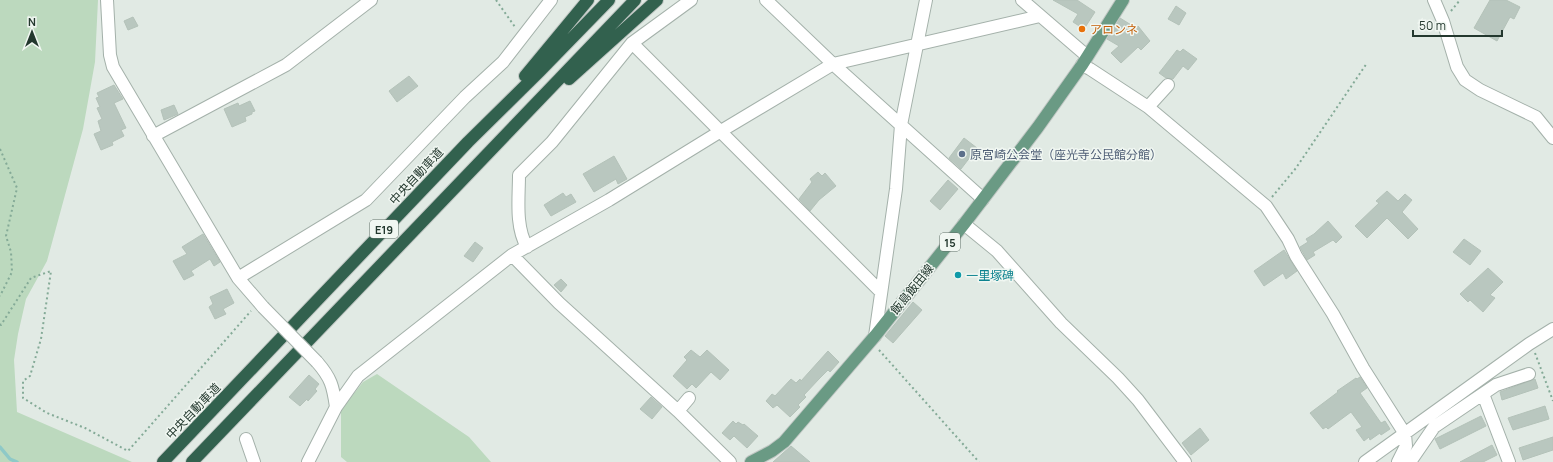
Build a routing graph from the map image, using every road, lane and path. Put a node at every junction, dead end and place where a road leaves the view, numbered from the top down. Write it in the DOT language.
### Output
graph roads {
  1 [pos="107,0"];
  2 [pos="371,0"];
  3 [pos="496,0"];
  4 [pos="551,0"];
  5 [pos="588,0"];
  6 [pos="609,0"];
  7 [pos="635,0"];
  8 [pos="658,0"];
  9 [pos="691,0"];
  10 [pos="766,0"];
  11 [pos="926,0"];
  12 [pos="1022,0"];
  13 [pos="1124,0"];
  14 [pos="1434,0"];
  15 [pos="1040,16"];
  16 [pos="523,38"];
  17 [pos="632,43"];
  18 [pos="918,44"];
  19 [pos="1084,60"];
  20 [pos="1367,63"];
  21 [pos="834,64"];
  22 [pos="1168,86"];
  23 [pos="1148,107"];
  24 [pos="901,125"];
  25 [pos="721,131"];
  26 [pos="153,136"];
  27 [pos="1553,138"];
  28 [pos="468,142"];
  29 [pos="499,142"];
  30 [pos="0,149"];
  31 [pos="983,199"];
  32 [pos="1266,206"];
  33 [pos="964,224"];
  34 [pos="527,247"];
  35 [pos="512,255"];
  36 [pos="238,278"];
  37 [pos="881,292"];
  38 [pos="0,296"];
  39 [pos="261,305"];
  40 [pos="0,324"];
  41 [pos="1553,329"];
  42 [pos="873,338"];
  43 [pos="1531,343"];
  44 [pos="1529,374"];
  45 [pos="1483,394"];
  46 [pos="689,398"];
  47 [pos="1553,401"];
  48 [pos="336,407"];
  49 [pos="678,411"];
  50 [pos="1430,423"];
  51 [pos="1405,434"];
  52 [pos="246,439"];
  53 [pos="755,461"];
  54 [pos="163,462"];
  55 [pos="192,462"];
  56 [pos="254,462"];
  57 [pos="308,462"];
  58 [pos="730,462"];
  59 [pos="979,462"];
  60 [pos="1185,462"];
  61 [pos="1365,462"];
  62 [pos="1398,462"];
  63 [pos="1410,462"];
  64 [pos="1509,462"];
  1 -- 26 [label="street"];
  2 -- 26 [label="street"];
  3 -- 16 [label="path"];
  4 -- 16 [label="street"];
  5 -- 28 [label="highway"];
  6 -- 28 [label="highway, 中央自動車道 / E19"];
  7 -- 29 [label="highway, E19"];
  8 -- 29 [label="highway"];
  9 -- 17 [label="street"];
  10 -- 21 [label="street"];
  11 -- 18 [label="street"];
  12 -- 15 [label="street"];
  13 -- 19 [label="main road, 飯島飯田線 / 15"];
  14 -- 27 [label="street"];
  15 -- 18 [label="street"];
  15 -- 19 [label="street"];
  16 -- 36 [label="street"];
  17 -- 25 [label="street"];
  17 -- 34 [label="street"];
  18 -- 21 [label="street"];
  18 -- 24 [label="street"];
  19 -- 23 [label="street"];
  19 -- 31 [label="main road, 飯島飯田線 / 15"];
  20 -- 32 [label="path"];
  21 -- 24 [label="street"];
  21 -- 25 [label="street"];
  22 -- 23 [label="street"];
  23 -- 32 [label="street"];
  24 -- 31 [label="street"];
  24 -- 37 [label="street"];
  25 -- 34 [label="street"];
  25 -- 37 [label="street"];
  26 -- 36 [label="street"];
  28 -- 54 [label="highway, 中央自動車道 / E19"];
  29 -- 55 [label="highway, E19"];
  30 -- 38 [label="path"];
  31 -- 33 [label="main road, 飯島飯田線 / 15"];
  32 -- 51 [label="street"];
  33 -- 42 [label="main road, 飯島飯田線 / 15"];
  33 -- 60 [label="street"];
  34 -- 35 [label="street"];
  35 -- 48 [label="street"];
  35 -- 49 [label="street"];
  36 -- 39 [label="street"];
  37 -- 42 [label="street"];
  39 -- 40 [label="path"];
  39 -- 48 [label="street, bridge"];
  41 -- 43 [label="street"];
  42 -- 53 [label="main road, 飯島飯田線 / 15"];
  42 -- 59 [label="path"];
  43 -- 47 [label="path"];
  43 -- 50 [label="street"];
  44 -- 45 [label="street"];
  45 -- 50 [label="street"];
  45 -- 64 [label="street"];
  46 -- 49 [label="street"];
  48 -- 57 [label="street"];
  49 -- 58 [label="street"];
  50 -- 51 [label="street"];
  50 -- 63 [label="street"];
  51 -- 61 [label="street"];
  51 -- 62 [label="street"];
  52 -- 56 [label="street"];
}
